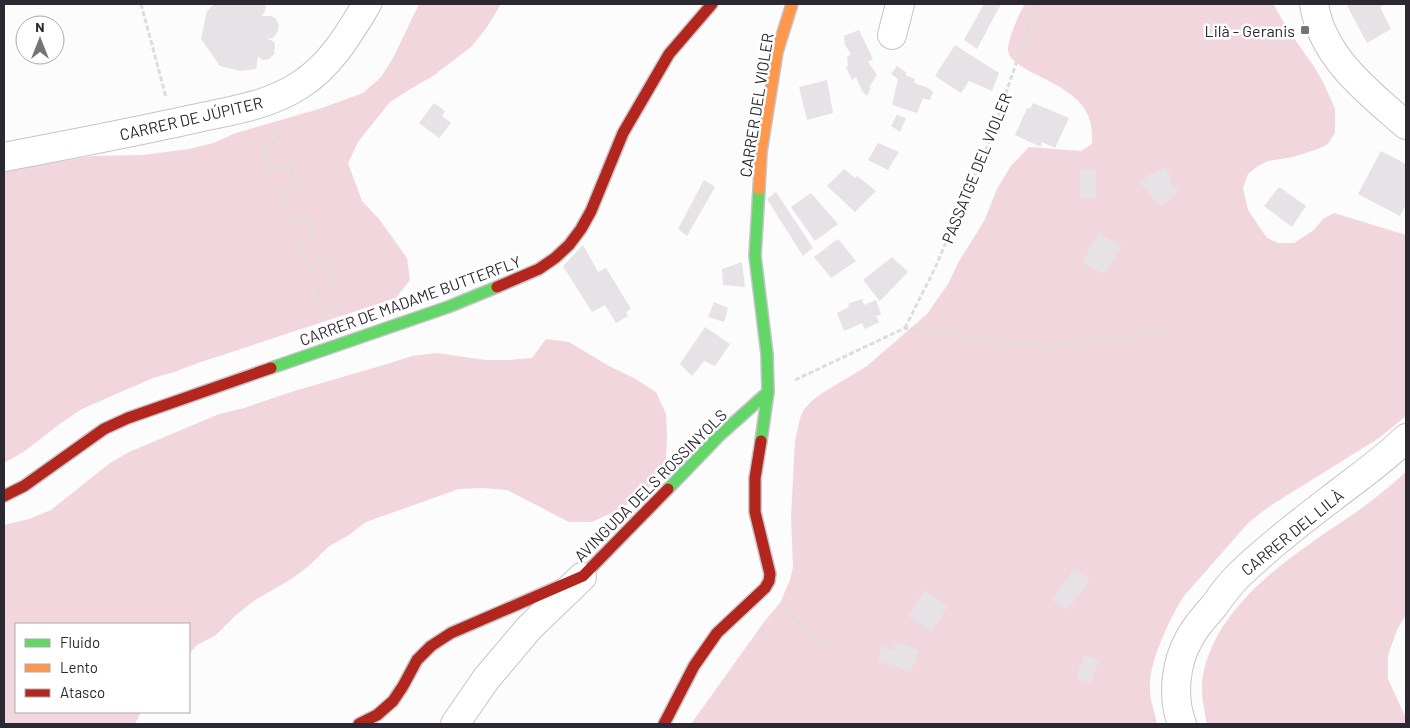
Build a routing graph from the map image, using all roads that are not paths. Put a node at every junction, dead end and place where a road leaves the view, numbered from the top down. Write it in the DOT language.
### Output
graph roads {
  1 [pos="367,4"];
  2 [pos="712,4"];
  3 [pos="792,4"];
  4 [pos="900,4"];
  5 [pos="1314,4"];
  6 [pos="892,35"];
  7 [pos="1406,125"];
  8 [pos="4,157"];
  9 [pos="768,392"];
  10 [pos="1406,438"];
  11 [pos="4,496"];
  12 [pos="583,576"];
  13 [pos="359,724"];
  14 [pos="455,724"];
  15 [pos="664,724"];
  16 [pos="1182,724"];
  1 -- 8 [label="street, CARRER DE JÚPITER"];
  2 -- 11 [label="street, CARRER DE MADAME BUTTERFLY"];
  3 -- 9 [label="street, CARRER DEL VIOLER"];
  4 -- 6 [label="street"];
  5 -- 7 [label="street"];
  9 -- 12 [label="street, AVINGUDA DELS ROSSINYOLS"];
  9 -- 15 [label="street, CARRER DEL VIOLER"];
  10 -- 16 [label="street, CARRER DEL LILÀ"];
  12 -- 13 [label="street, AVINGUDA DELS ROSSINYOLS"];
  12 -- 14 [label="street"];
}
